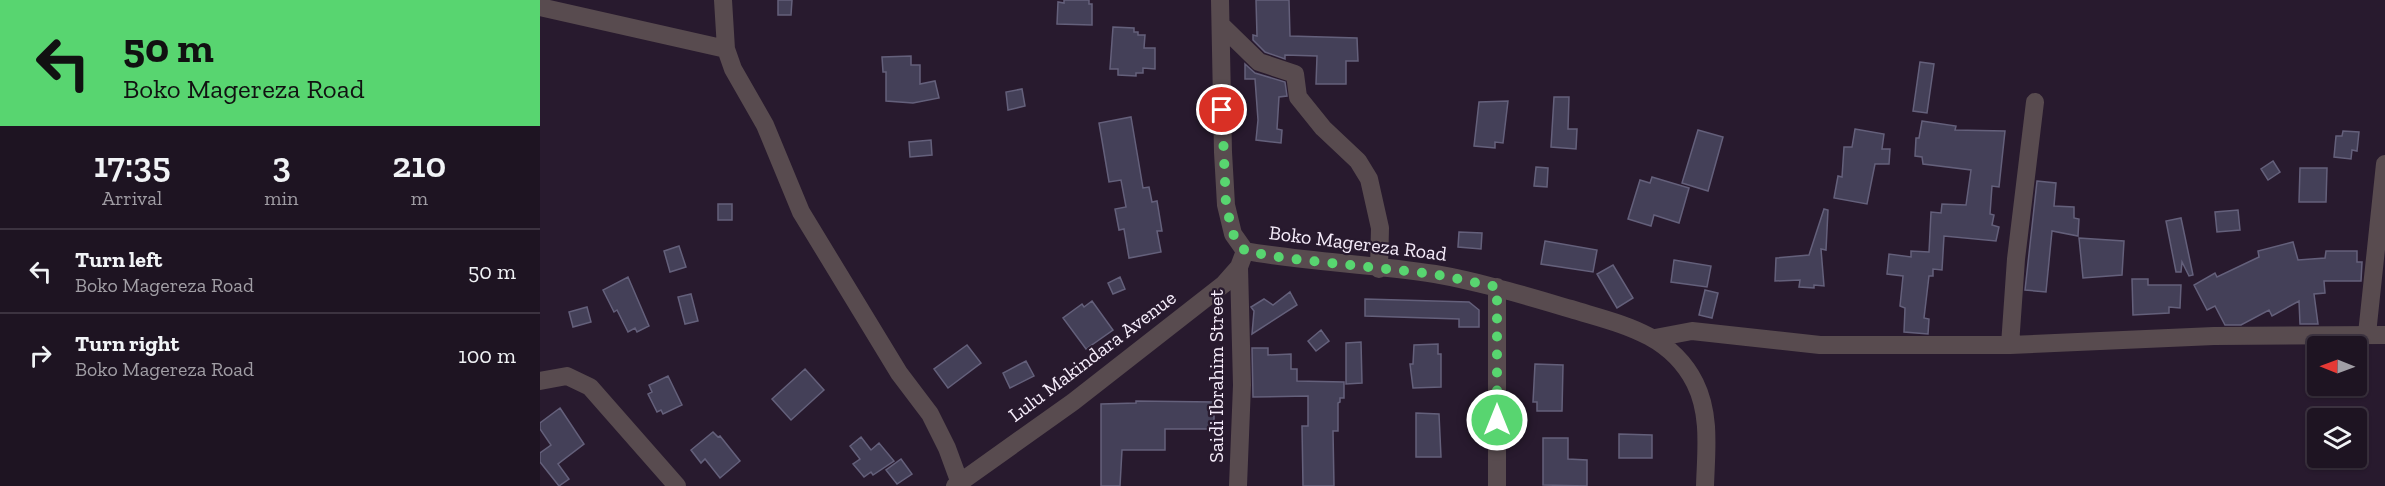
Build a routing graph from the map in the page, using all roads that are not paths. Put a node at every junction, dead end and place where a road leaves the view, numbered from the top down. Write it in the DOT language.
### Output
graph roads {
  1 [pos="723,0"];
  2 [pos="1221,0"];
  3 [pos="540,7"];
  4 [pos="1221,25"];
  5 [pos="726,49"];
  6 [pos="2035,102"];
  7 [pos="2385,164"];
  8 [pos="1242,259"];
  9 [pos="1379,269"];
  10 [pos="1497,287"];
  11 [pos="2376,335"];
  12 [pos="1655,338"];
  13 [pos="2010,345"];
  14 [pos="540,381"];
  15 [pos="958,485"];
  16 [pos="677,486"];
  17 [pos="1238,486"];
  18 [pos="1497,486"];
  19 [pos="1705,486"];
  1 -- 5 [label="street"];
  2 -- 4 [label="street, Boko Magereza Road"];
  3 -- 5 [label="street"];
  4 -- 8 [label="street, Boko Magereza Road"];
  4 -- 9 [label="street"];
  5 -- 15 [label="street"];
  6 -- 13 [label="street"];
  7 -- 11 [label="street"];
  8 -- 9 [label="street, Boko Magereza Road"];
  8 -- 15 [label="street, Lulu Makindara Avenue"];
  8 -- 17 [label="street, Saidi Ibrahim Street"];
  9 -- 10 [label="street, Boko Magereza Road"];
  10 -- 12 [label="street, Boko Magereza Road"];
  10 -- 18 [label="street"];
  11 -- 13 [label="street"];
  12 -- 13 [label="street"];
  12 -- 19 [label="street, Boko Magereza Road"];
  14 -- 16 [label="street"];
}
